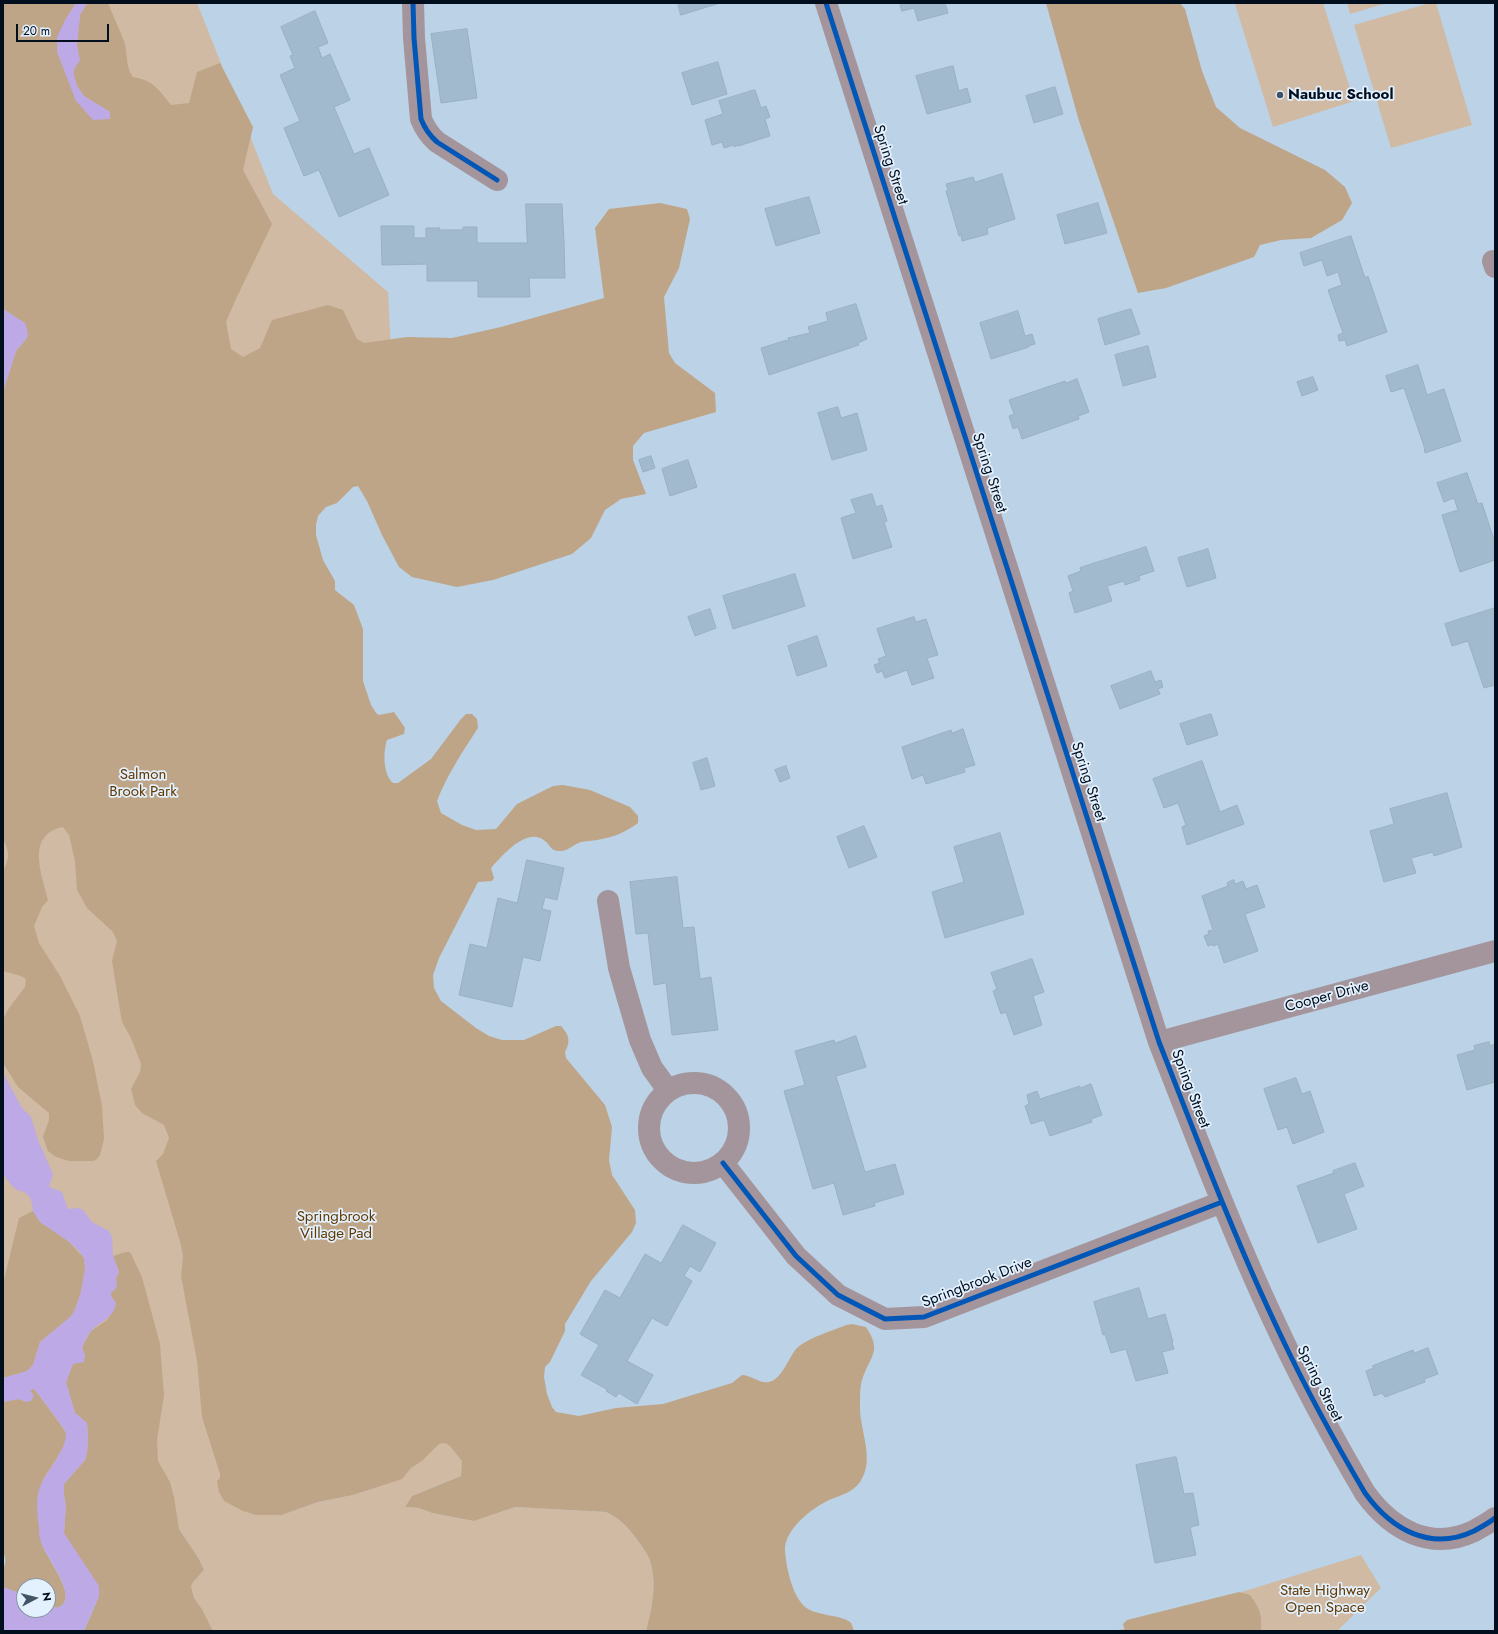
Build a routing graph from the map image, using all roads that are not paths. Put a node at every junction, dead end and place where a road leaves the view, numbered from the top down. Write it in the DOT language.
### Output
graph roads {
  1 [pos="413,3"];
  2 [pos="826,3"];
  3 [pos="496,180"];
  4 [pos="608,901"];
  5 [pos="1495,952"];
  6 [pos="1159,1042"];
  7 [pos="668,1090"];
  8 [pos="722,1163"];
  9 [pos="1222,1202"];
  10 [pos="1495,1518"];
  1 -- 3 [label="street"];
  2 -- 6 [label="street, Spring Street"];
  4 -- 7 [label="street"];
  5 -- 6 [label="street, Cooper Drive"];
  6 -- 9 [label="street, Spring Street"];
  7 -- 8 [label="street"];
  7 -- 8 [label="street"];
  8 -- 9 [label="street, Springbrook Drive"];
  9 -- 10 [label="street, Spring Street"];
}
